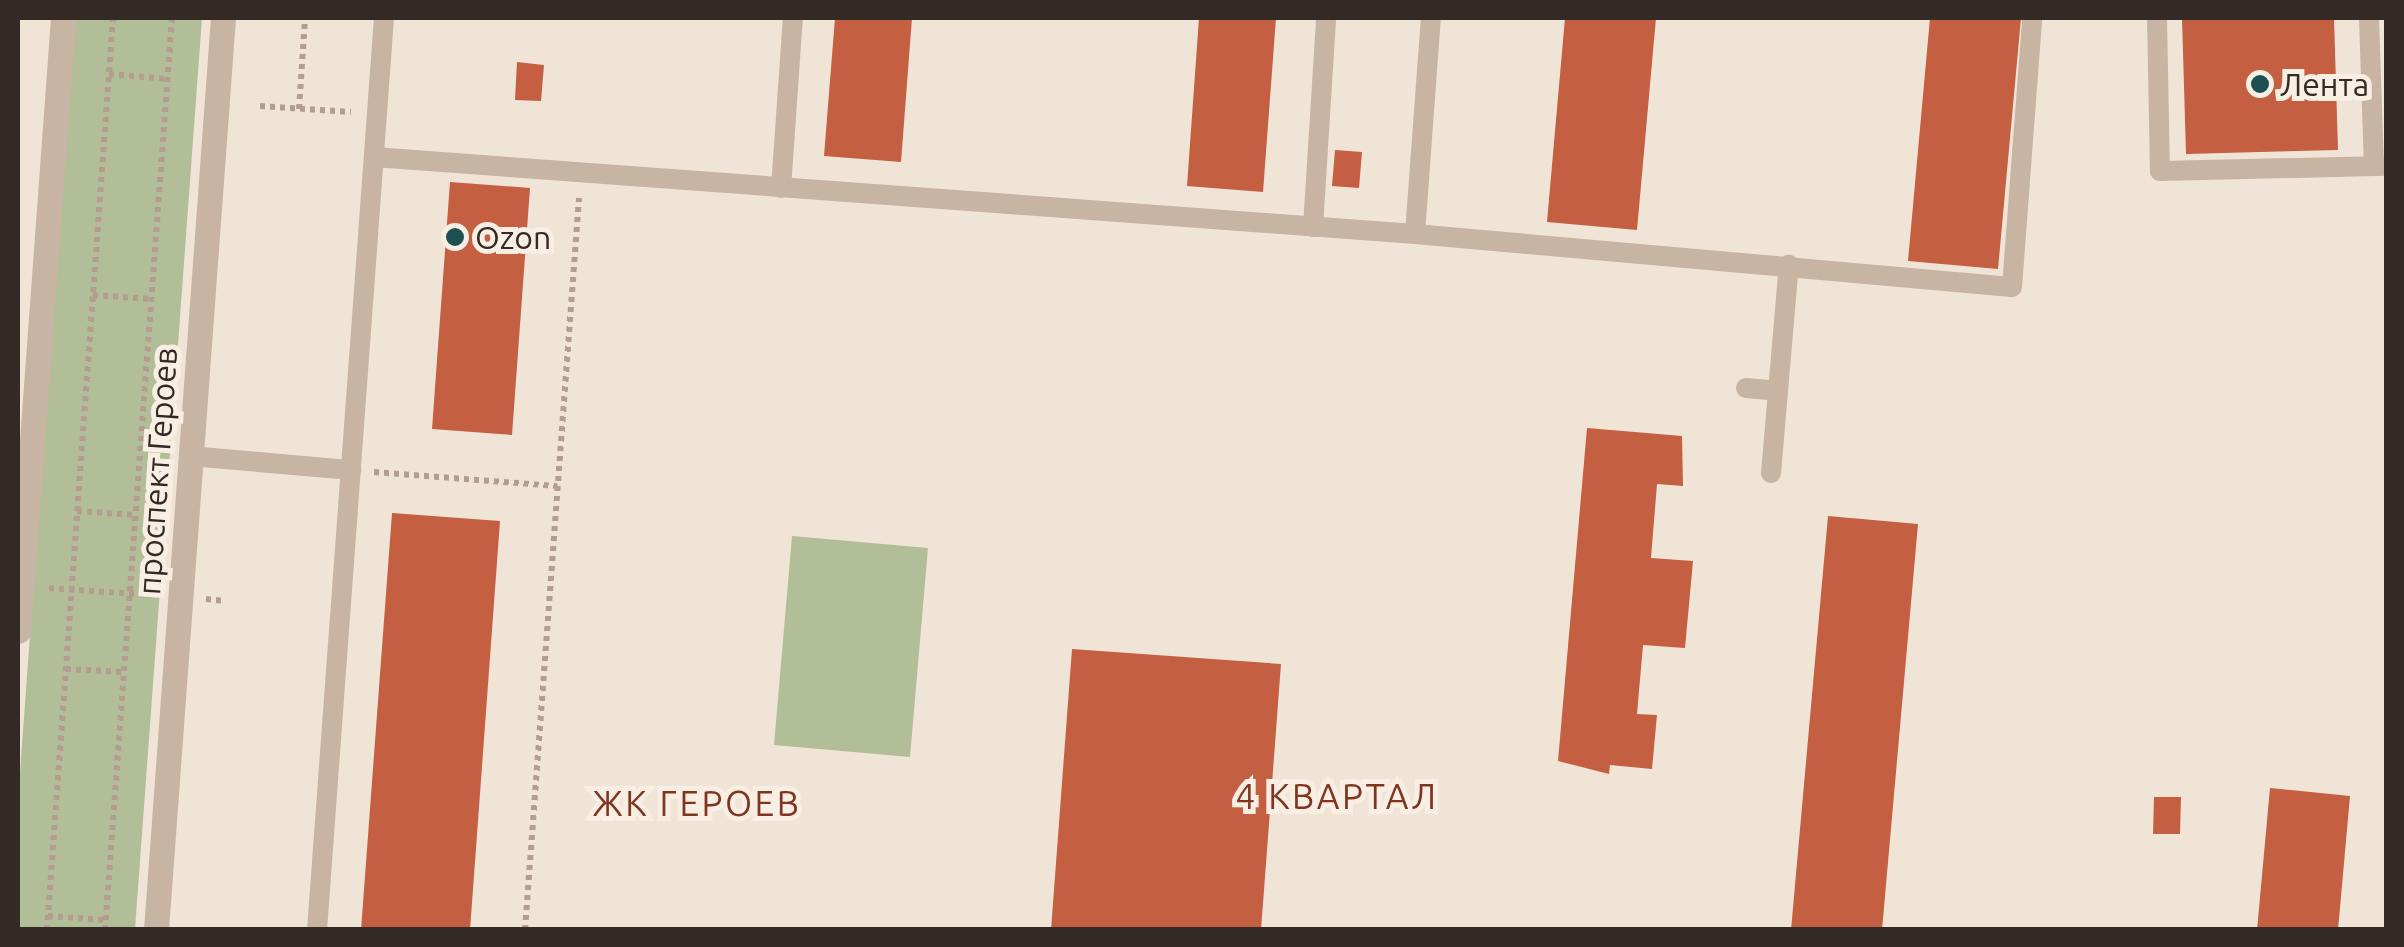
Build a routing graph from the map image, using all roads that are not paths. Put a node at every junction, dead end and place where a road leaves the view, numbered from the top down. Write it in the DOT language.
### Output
graph roads {
  1 [pos="63,18"];
  2 [pos="222,18"];
  3 [pos="384,18"];
  4 [pos="792,18"];
  5 [pos="1326,18"];
  6 [pos="1432,18"];
  7 [pos="2032,18"];
  8 [pos="2157,18"];
  9 [pos="2369,18"];
  10 [pos="374,156"];
  11 [pos="2380,166"];
  12 [pos="781,188"];
  13 [pos="1312,226"];
  14 [pos="1415,234"];
  15 [pos="1788,264"];
  16 [pos="1746,388"];
  17 [pos="1778,391"];
  18 [pos="24,446"];
  19 [pos="190,456"];
  20 [pos="351,470"];
  21 [pos="1771,473"];
  22 [pos="18,631"];
  23 [pos="156,930"];
  24 [pos="317,930"];
  1 -- 18 [label="street"];
  2 -- 19 [label="street, проспект Героев"];
  3 -- 10 [label="lane"];
  4 -- 12 [label="lane"];
  5 -- 13 [label="lane"];
  6 -- 14 [label="lane"];
  7 -- 15 [label="lane"];
  8 -- 11 [label="lane"];
  9 -- 11 [label="lane"];
  10 -- 12 [label="lane"];
  10 -- 20 [label="lane"];
  12 -- 13 [label="lane"];
  13 -- 14 [label="lane"];
  14 -- 15 [label="lane"];
  15 -- 17 [label="lane"];
  16 -- 17 [label="lane"];
  17 -- 21 [label="lane"];
  18 -- 22 [label="street"];
  19 -- 20 [label="lane"];
  19 -- 23 [label="street, проспект Героев"];
  20 -- 24 [label="lane"];
}
